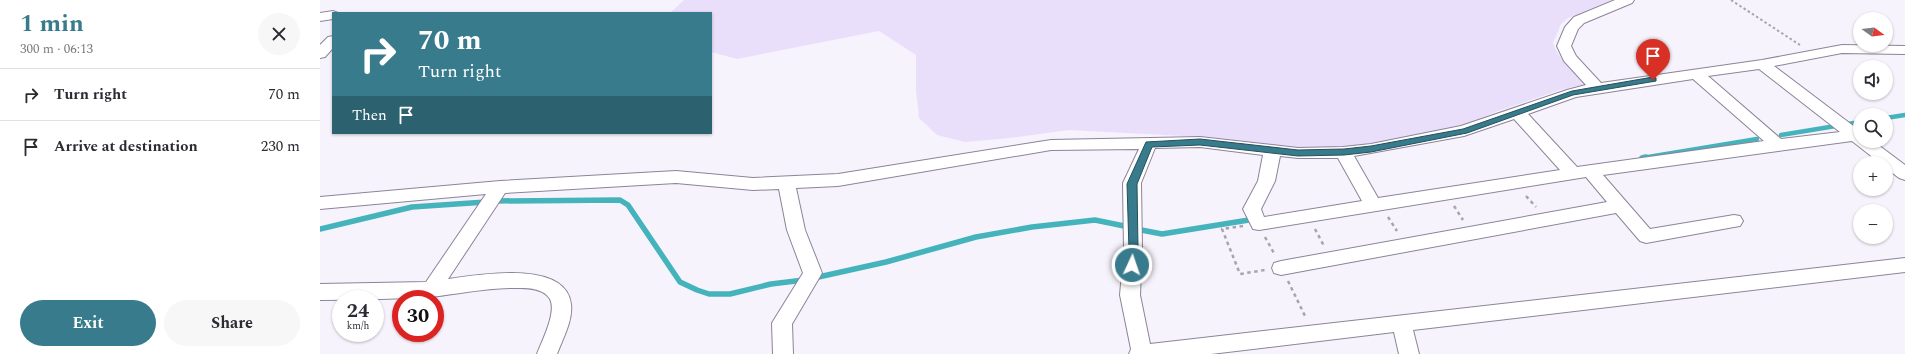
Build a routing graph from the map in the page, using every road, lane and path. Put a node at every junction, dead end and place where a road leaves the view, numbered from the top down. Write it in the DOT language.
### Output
graph roads {
  1 [pos="1628,0"];
  2 [pos="1731,0"];
  3 [pos="332,15"];
  4 [pos="320,17"];
  5 [pos="332,41"];
  6 [pos="1905,50"];
  7 [pos="1814,53"];
  8 [pos="320,54"];
  9 [pos="1762,64"];
  10 [pos="1695,73"];
  11 [pos="1597,88"];
  12 [pos="1518,112"];
  13 [pos="1845,130"];
  14 [pos="1149,144"];
  15 [pos="1777,144"];
  16 [pos="1272,150"];
  17 [pos="1344,152"];
  18 [pos="1577,171"];
  19 [pos="1905,174"];
  20 [pos="786,182"];
  21 [pos="1516,183"];
  22 [pos="1446,194"];
  23 [pos="493,197"];
  24 [pos="1374,202"];
  25 [pos="320,203"];
  26 [pos="1619,206"];
  27 [pos="1308,216"];
  28 [pos="1256,218"];
  29 [pos="1547,220"];
  30 [pos="1734,221"];
  31 [pos="1472,233"];
  32 [pos="1406,246"];
  33 [pos="1331,259"];
  34 [pos="1905,265"];
  35 [pos="1281,268"];
  36 [pos="431,288"];
  37 [pos="320,292"];
  38 [pos="1402,325"];
  39 [pos="1313,334"];
  40 [pos="547,354"];
  41 [pos="783,354"];
  42 [pos="1140,354"];
  43 [pos="1409,354"];
  1 -- 11 [label="street"];
  2 -- 7 [label="path"];
  3 -- 4 [label="street"];
  5 -- 8 [label="street"];
  6 -- 7 [label="street"];
  7 -- 9 [label="street"];
  9 -- 10 [label="street"];
  9 -- 13 [label="street"];
  10 -- 11 [label="street"];
  10 -- 15 [label="street"];
  11 -- 12 [label="street"];
  12 -- 17 [label="street"];
  12 -- 18 [label="street"];
  13 -- 15 [label="street"];
  13 -- 19 [label="street"];
  14 -- 16 [label="street"];
  14 -- 20 [label="street"];
  14 -- 42 [label="street"];
  15 -- 18 [label="street"];
  16 -- 17 [label="street"];
  16 -- 28 [label="street"];
  17 -- 24 [label="street"];
  18 -- 21 [label="street"];
  18 -- 26 [label="street"];
  20 -- 23 [label="street"];
  20 -- 41 [label="street"];
  21 -- 22 [label="street"];
  21 -- 29 [label="path"];
  22 -- 24 [label="street"];
  22 -- 31 [label="path"];
  23 -- 25 [label="street"];
  23 -- 36 [label="street"];
  24 -- 27 [label="street"];
  24 -- 32 [label="path"];
  26 -- 29 [label="street"];
  26 -- 30 [label="street"];
  27 -- 28 [label="street"];
  27 -- 33 [label="path"];
  28 -- 35 [label="path"];
  28 -- 35 [label="path"];
  29 -- 31 [label="street"];
  31 -- 32 [label="street"];
  32 -- 33 [label="street"];
  33 -- 35 [label="street"];
  34 -- 38 [label="street"];
  35 -- 39 [label="path"];
  36 -- 37 [label="street"];
  36 -- 40 [label="street"];
  38 -- 39 [label="street"];
  38 -- 43 [label="street"];
  39 -- 42 [label="street"];
}
